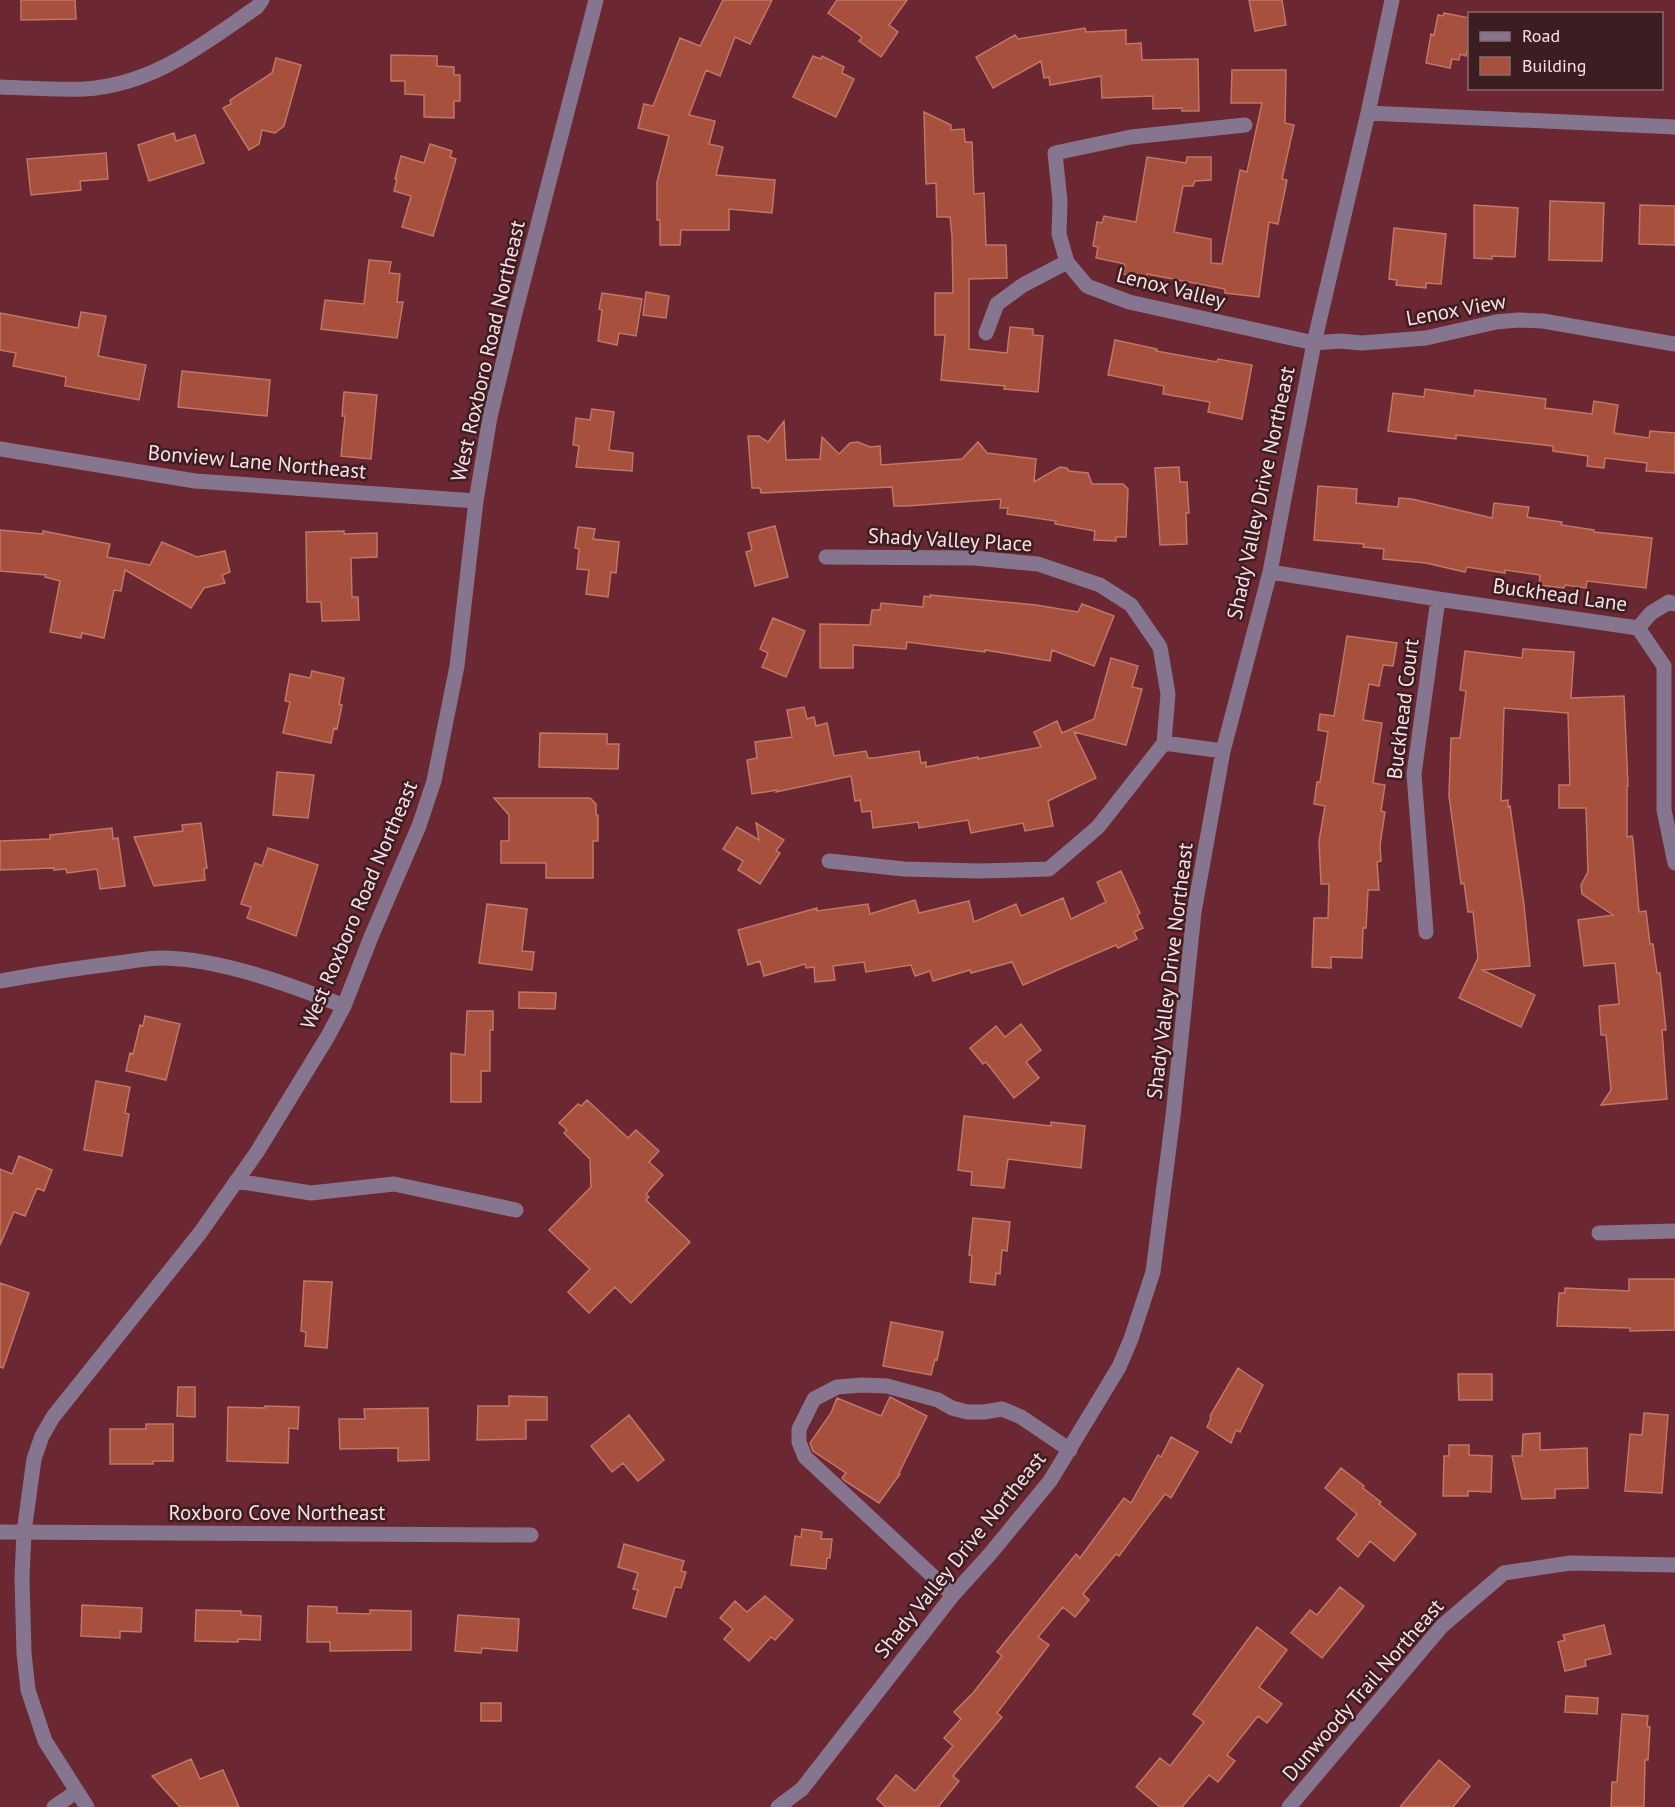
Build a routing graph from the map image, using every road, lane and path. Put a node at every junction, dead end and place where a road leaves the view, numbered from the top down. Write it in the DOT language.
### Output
graph roads {
  1 [pos="262,0"];
  2 [pos="596,0"];
  3 [pos="1392,0"];
  4 [pos="0,87"];
  5 [pos="1368,113"];
  6 [pos="1245,125"];
  7 [pos="1675,126"];
  8 [pos="1067,262"];
  9 [pos="986,333"];
  10 [pos="1314,343"];
  11 [pos="1675,344"];
  12 [pos="0,449"];
  13 [pos="476,501"];
  14 [pos="826,556"];
  15 [pos="1270,572"];
  16 [pos="1438,599"];
  17 [pos="1675,604"];
  18 [pos="1638,628"];
  19 [pos="1669,664"];
  20 [pos="1164,743"];
  21 [pos="1223,751"];
  22 [pos="829,861"];
  23 [pos="1675,863"];
  24 [pos="1426,932"];
  25 [pos="0,981"];
  26 [pos="344,1006"];
  27 [pos="236,1181"];
  28 [pos="516,1210"];
  29 [pos="1675,1231"];
  30 [pos="1599,1233"];
  31 [pos="1070,1450"];
  32 [pos="0,1532"];
  33 [pos="24,1532"];
  34 [pos="531,1535"];
  35 [pos="1675,1566"];
  36 [pos="953,1595"];
  37 [pos="76,1792"];
  38 [pos="54,1807"];
  39 [pos="87,1807"];
  40 [pos="778,1807"];
  41 [pos="1289,1807"];
  1 -- 4 [label="street"];
  2 -- 13 [label="street, West Roxboro Road Northeast"];
  3 -- 5 [label="street, Shady Valley Drive Northeast"];
  5 -- 7 [label="street"];
  5 -- 10 [label="street, Shady Valley Drive Northeast"];
  6 -- 8 [label="street, Lenox Valley"];
  8 -- 9 [label="street"];
  8 -- 10 [label="street, Lenox Valley"];
  10 -- 11 [label="street, Lenox View"];
  10 -- 15 [label="street, Shady Valley Drive Northeast"];
  12 -- 13 [label="street, Bonview Lane Northeast"];
  13 -- 26 [label="street, West Roxboro Road Northeast"];
  14 -- 20 [label="street, Shady Valley Place"];
  15 -- 16 [label="street, Buckhead Lane"];
  15 -- 21 [label="street, Shady Valley Drive Northeast"];
  16 -- 18 [label="street, Buckhead Lane"];
  16 -- 24 [label="street, Buckhead Court"];
  17 -- 18 [label="street"];
  18 -- 19 [label="street, Buckhead Lane"];
  19 -- 23 [label="street, Buckhead Lane"];
  20 -- 21 [label="street"];
  20 -- 22 [label="street"];
  21 -- 31 [label="street, Shady Valley Drive Northeast"];
  25 -- 26 [label="street"];
  26 -- 27 [label="street, West Roxboro Road Northeast"];
  27 -- 28 [label="street"];
  27 -- 33 [label="street, West Roxboro Road Northeast"];
  29 -- 30 [label="street"];
  31 -- 36 [label="street, Shady Valley Drive Northeast"];
  31 -- 36 [label="street"];
  32 -- 33 [label="street, Roxboro Cove Northeast"];
  33 -- 34 [label="street, Roxboro Cove Northeast"];
  33 -- 37 [label="street, West Roxboro Road Northeast"];
  35 -- 41 [label="street, Dunwoody Trail Northeast"];
  36 -- 40 [label="street, Shady Valley Drive Northeast"];
  37 -- 38 [label="street"];
  37 -- 39 [label="street, West Roxboro Road Northeast"];
}
